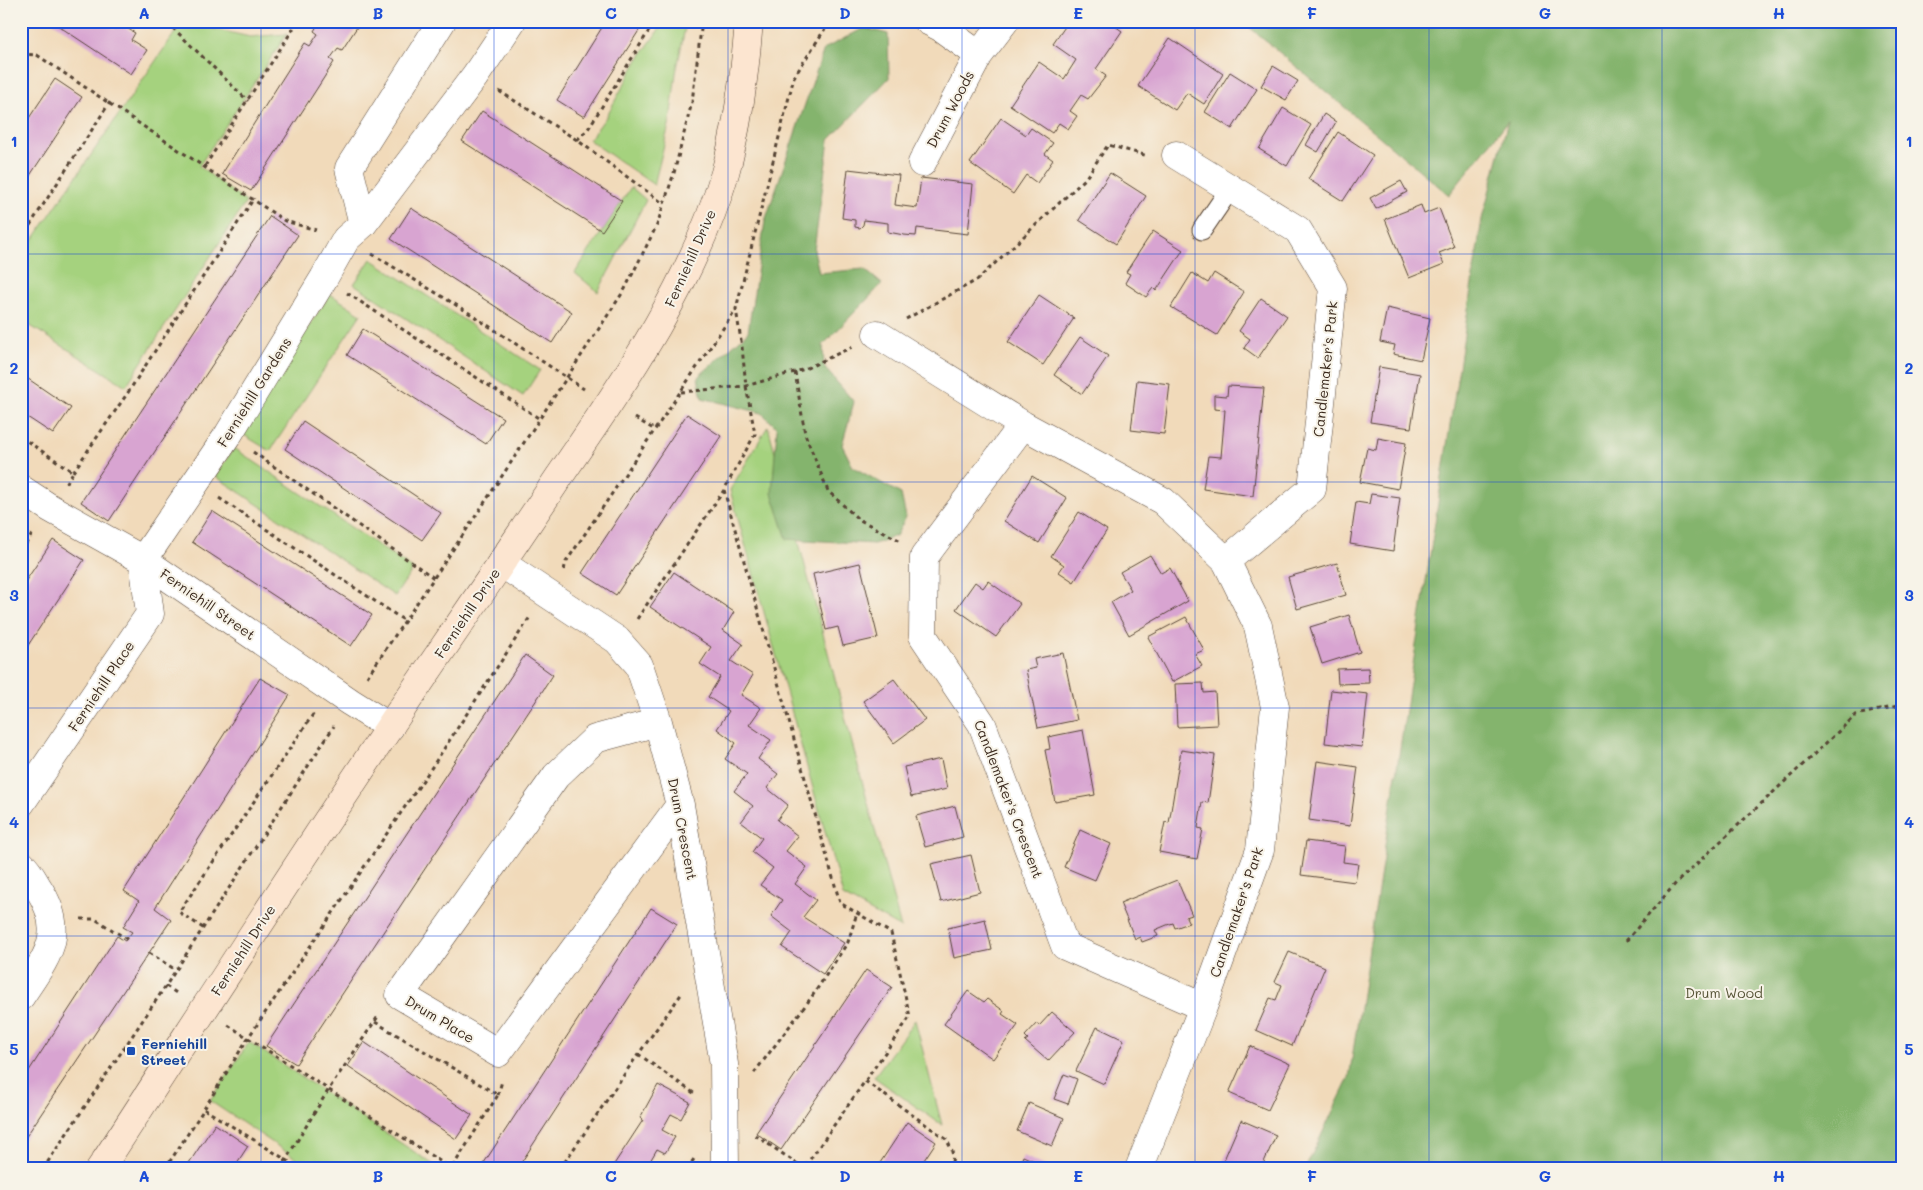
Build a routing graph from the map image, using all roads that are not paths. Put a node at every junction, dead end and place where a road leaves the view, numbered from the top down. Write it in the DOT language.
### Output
graph roads {
  1 [pos="442,21"];
  2 [pos="512,21"];
  3 [pos="750,21"];
  4 [pos="928,21"];
  5 [pos="1005,21"];
  6 [pos="979,55"];
  7 [pos="1176,155"];
  8 [pos="922,163"];
  9 [pos="1230,189"];
  10 [pos="1202,230"];
  11 [pos="354,231"];
  12 [pos="877,334"];
  13 [pos="1023,425"];
  14 [pos="21,490"];
  15 [pos="143,560"];
  16 [pos="1226,561"];
  17 [pos="501,563"];
  18 [pos="658,722"];
  19 [pos="390,727"];
  20 [pos="21,803"];
  21 [pos="680,806"];
  22 [pos="21,864"];
  23 [pos="21,996"];
  24 [pos="1203,1007"];
  25 [pos="100,1169"];
  26 [pos="725,1169"];
  27 [pos="1139,1169"];
  1 -- 11 [label="street"];
  2 -- 11 [label="street, Ferniehill Gardens"];
  3 -- 17 [label="main road, Ferniehill Drive"];
  4 -- 6 [label="street, Drum Woods"];
  5 -- 6 [label="street, Drum Woods"];
  6 -- 8 [label="street, Drum Woods"];
  7 -- 9 [label="street, Candlemaker's Park"];
  9 -- 10 [label="lane"];
  9 -- 16 [label="street, Candlemaker's Park"];
  11 -- 15 [label="street, Ferniehill Gardens"];
  12 -- 13 [label="street, Candlemaker's Park"];
  13 -- 16 [label="street, Candlemaker's Park"];
  13 -- 24 [label="street, Candlemaker's Crescent"];
  14 -- 15 [label="street, Ferniehill Street"];
  15 -- 19 [label="street, Ferniehill Street"];
  15 -- 20 [label="street, Ferniehill Place"];
  16 -- 24 [label="street, Candlemaker's Park"];
  17 -- 18 [label="street, Drum Crescent"];
  17 -- 19 [label="main road, Ferniehill Drive"];
  18 -- 21 [label="street, Drum Crescent"];
  18 -- 21 [label="street, Drum Place"];
  19 -- 25 [label="main road, Ferniehill Drive"];
  21 -- 26 [label="street, Drum Crescent"];
  22 -- 23 [label="street"];
  24 -- 27 [label="street, Candlemaker's Park"];
}
